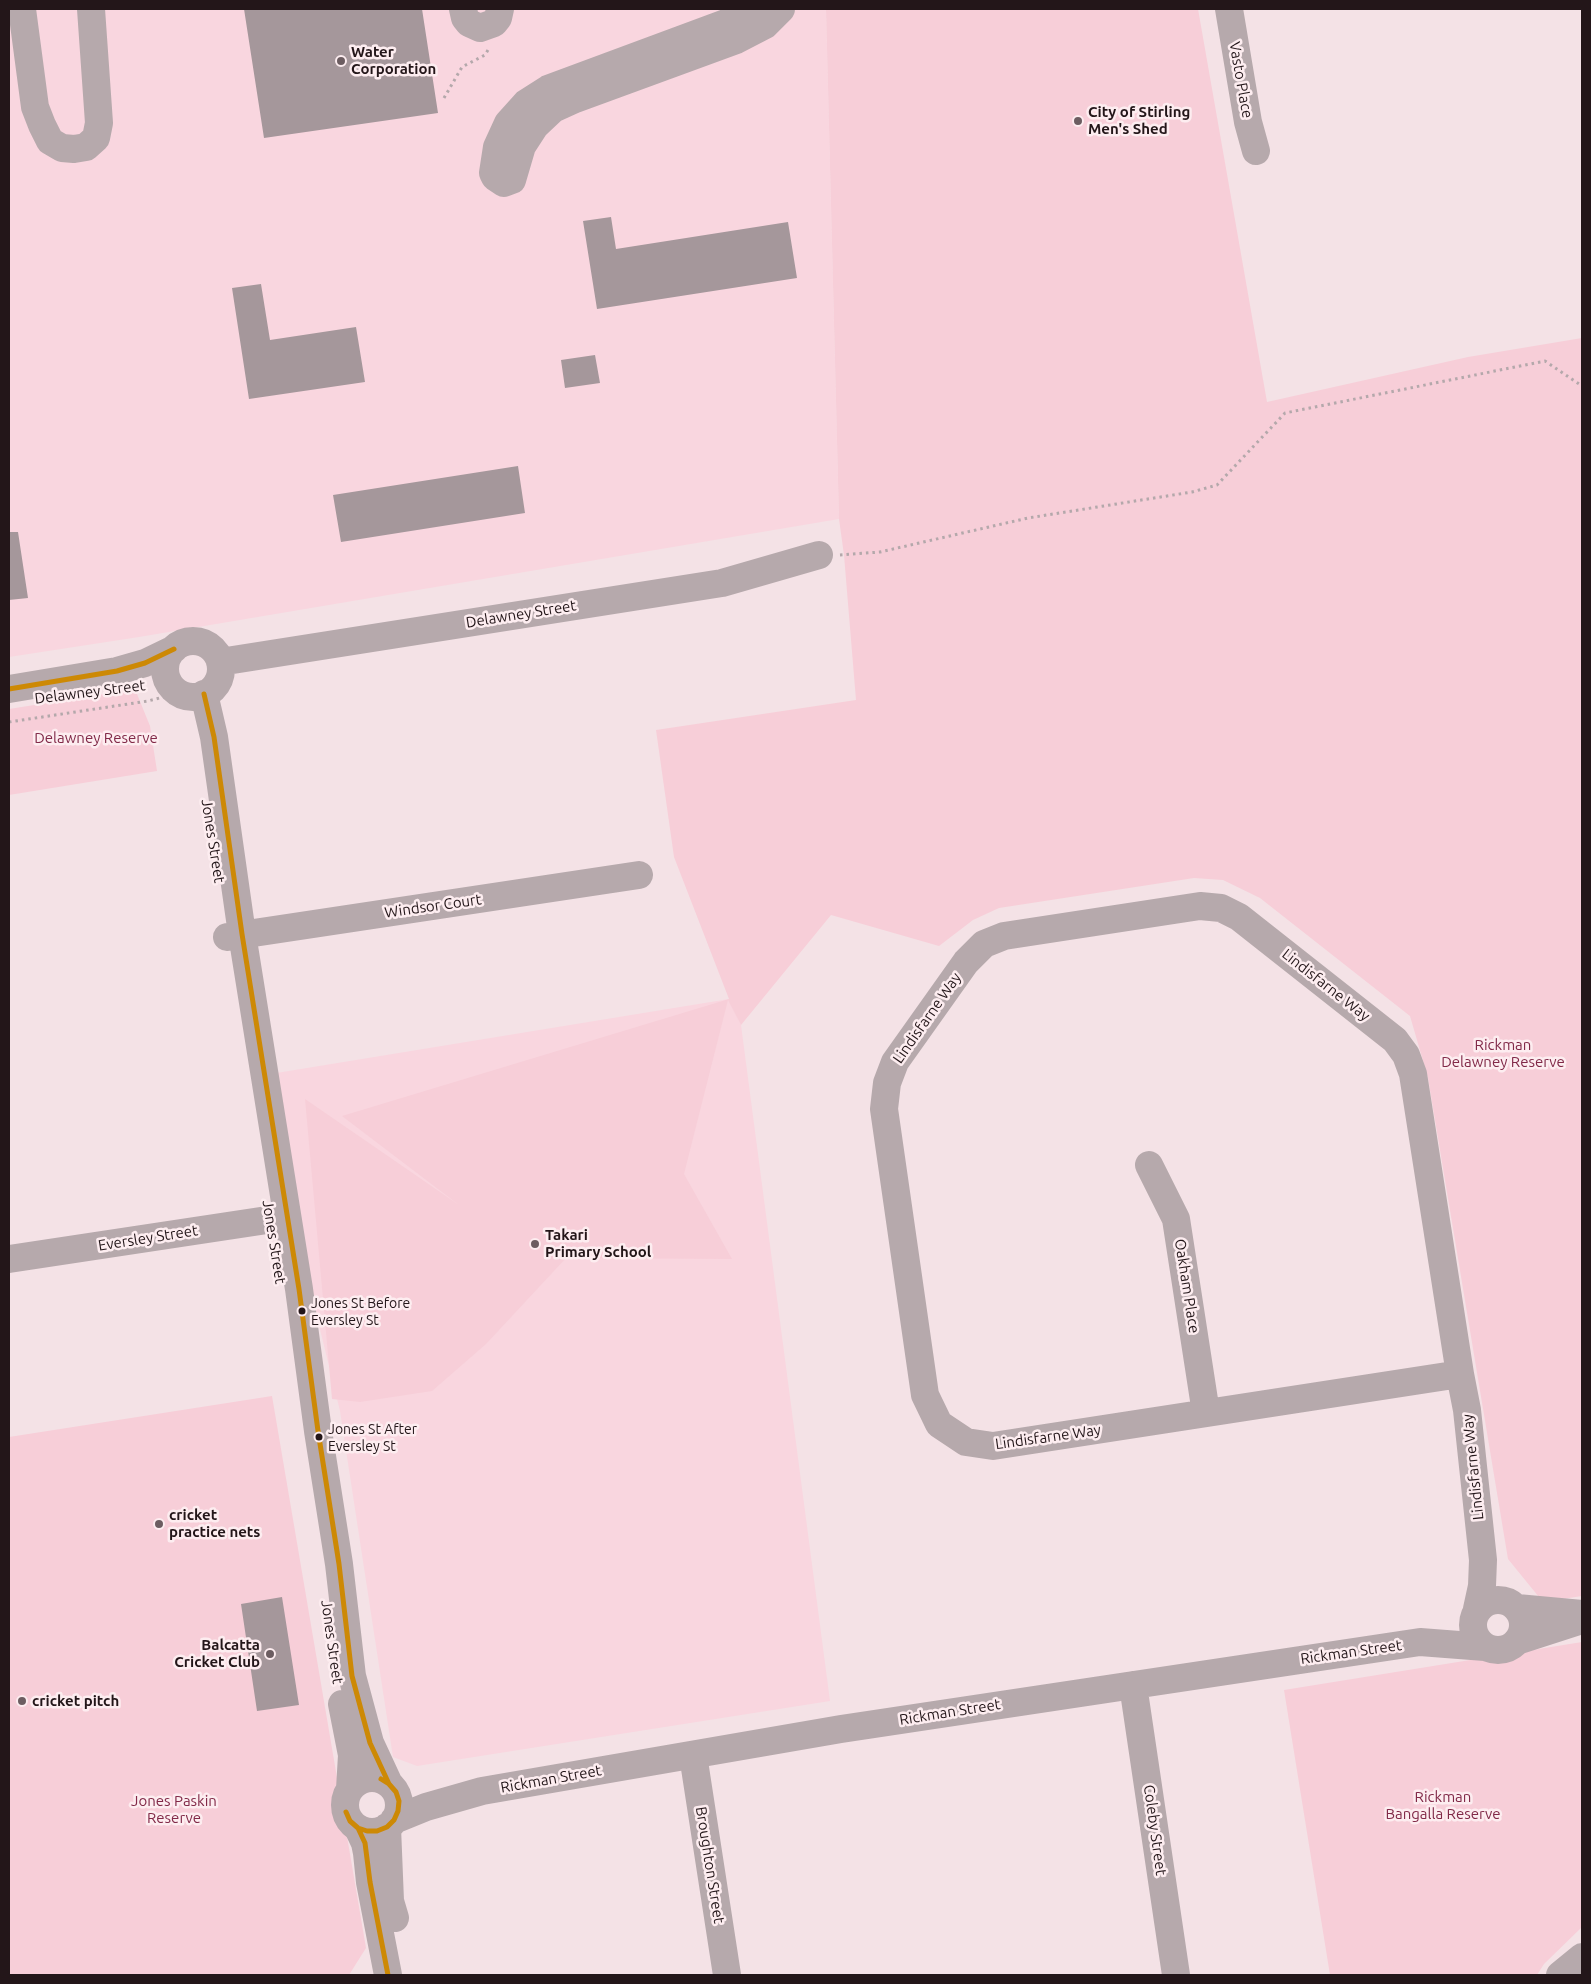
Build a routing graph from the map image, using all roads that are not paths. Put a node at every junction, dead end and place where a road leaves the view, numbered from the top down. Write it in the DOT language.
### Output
graph roads {
  1 [pos="22,9"];
  2 [pos="91,9"];
  3 [pos="463,9"];
  4 [pos="500,9"];
  5 [pos="751,9"];
  6 [pos="781,9"];
  7 [pos="1229,9"];
  8 [pos="1256,151"];
  9 [pos="819,555"];
  10 [pos="174,649"];
  11 [pos="220,662"];
  12 [pos="9,689"];
  13 [pos="185,692"];
  14 [pos="9,703"];
  15 [pos="639,875"];
  16 [pos="234,935"];
  17 [pos="1149,1165"];
  18 [pos="279,1218"];
  19 [pos="9,1259"];
  20 [pos="1460,1374"];
  21 [pos="1206,1413"];
  22 [pos="1483,1560"];
  23 [pos="1514,1605"];
  24 [pos="1475,1613"];
  25 [pos="1582,1614"];
  26 [pos="1582,1620"];
  27 [pos="1517,1641"];
  28 [pos="1420,1642"];
  29 [pos="1485,1647"];
  30 [pos="1133,1684"];
  31 [pos="692,1755"];
  32 [pos="392,1788"];
  33 [pos="350,1789"];
  34 [pos="482,1791"];
  35 [pos="390,1824"];
  36 [pos="358,1828"];
  37 [pos="1582,1957"];
  38 [pos="388,1975"];
  39 [pos="405,1975"];
  40 [pos="727,1975"];
  41 [pos="1176,1975"];
  42 [pos="1560,1975"];
  1 -- 2 [label="street"];
  3 -- 4 [label="street"];
  5 -- 6 [label="street"];
  7 -- 8 [label="street, Vasto Place"];
  9 -- 11 [label="street, Delawney Street"];
  10 -- 11 [label="street"];
  10 -- 12 [label="street, Delawney Street"];
  10 -- 13 [label="street, Jones Street"];
  11 -- 13 [label="street"];
  13 -- 14 [label="street, Delawney Street"];
  13 -- 16 [label="street, Jones Street"];
  15 -- 16 [label="street, Windsor Court"];
  16 -- 18 [label="street, Jones Street"];
  17 -- 21 [label="street, Oakham Place"];
  18 -- 19 [label="street, Eversley Street"];
  18 -- 32 [label="street, Jones Street"];
  18 -- 33 [label="street, Jones Street"];
  20 -- 21 [label="street, Lindisfarne Way"];
  20 -- 21 [label="street, Lindisfarne Way"];
  20 -- 22 [label="street, Lindisfarne Way"];
  22 -- 23 [label="street, Lindisfarne Way"];
  22 -- 24 [label="street, Lindisfarne Way"];
  23 -- 24 [label="street"];
  23 -- 25 [label="street"];
  23 -- 27 [label="street"];
  24 -- 28 [label="street, Rickman Street"];
  24 -- 29 [label="street"];
  26 -- 27 [label="street"];
  27 -- 29 [label="street"];
  28 -- 29 [label="street, Rickman Street"];
  28 -- 30 [label="street, Rickman Street"];
  30 -- 31 [label="street, Rickman Street"];
  30 -- 41 [label="street, Coleby Street"];
  31 -- 34 [label="street, Rickman Street"];
  31 -- 40 [label="street, Broughton Street"];
  32 -- 33 [label="street"];
  32 -- 34 [label="street, Rickman Street"];
  32 -- 35 [label="street"];
  33 -- 36 [label="street"];
  34 -- 35 [label="street, Rickman Street"];
  35 -- 36 [label="street"];
  35 -- 39 [label="street"];
  36 -- 38 [label="street"];
  37 -- 42 [label="street"];
}
